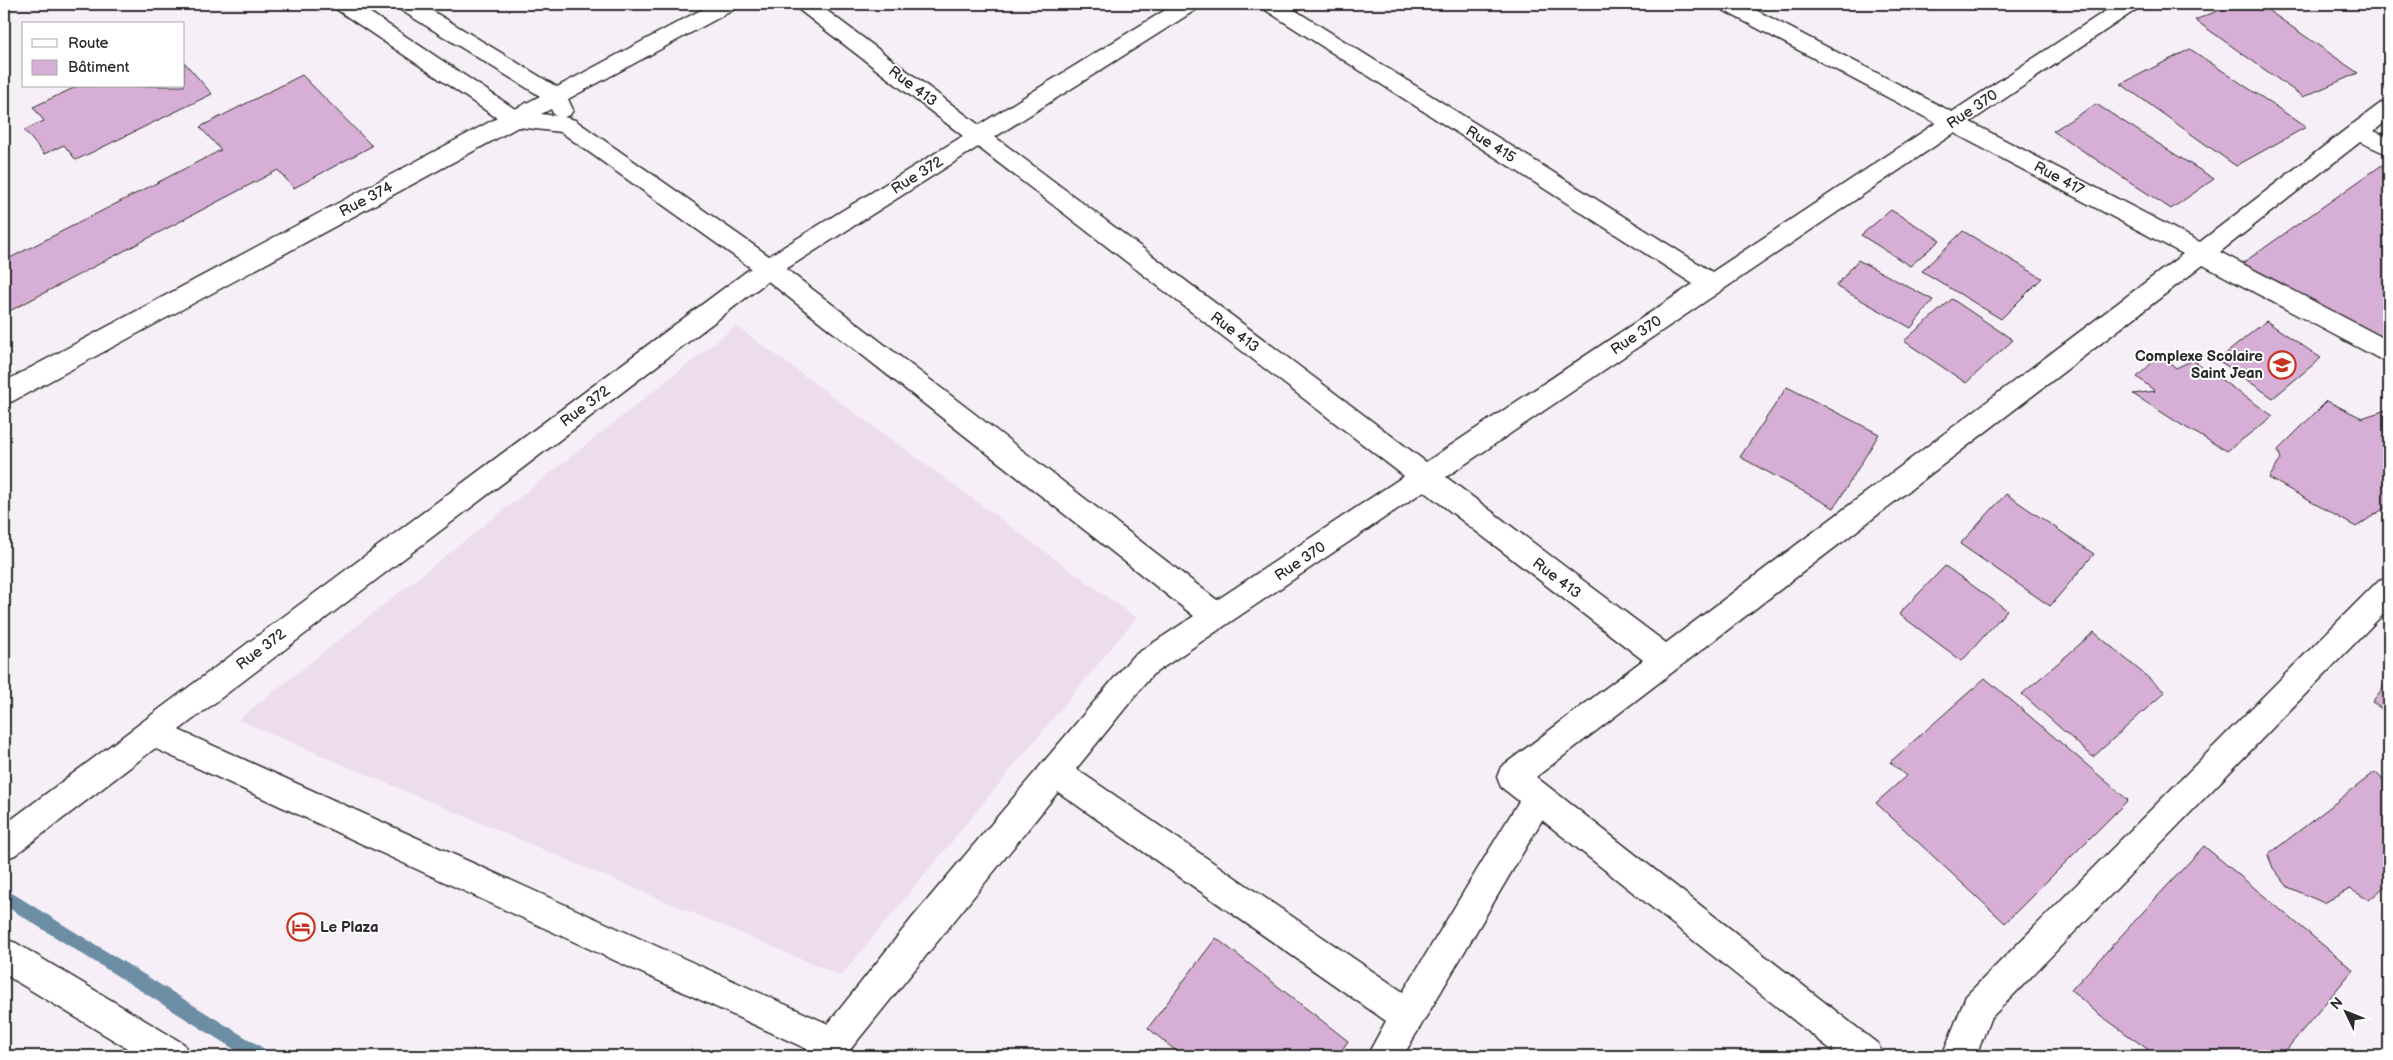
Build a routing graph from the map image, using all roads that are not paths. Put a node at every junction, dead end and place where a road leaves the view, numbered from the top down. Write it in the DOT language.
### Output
graph roads {
  1 [pos="342,4"];
  2 [pos="406,4"];
  3 [pos="728,4"];
  4 [pos="805,4"];
  5 [pos="1190,4"];
  6 [pos="1271,4"];
  7 [pos="1728,4"];
  8 [pos="2130,4"];
  9 [pos="556,96"];
  10 [pos="2389,108"];
  11 [pos="514,118"];
  12 [pos="1953,122"];
  13 [pos="568,125"];
  14 [pos="2357,132"];
  15 [pos="978,136"];
  16 [pos="2389,147"];
  17 [pos="2202,254"];
  18 [pos="768,268"];
  19 [pos="1712,284"];
  20 [pos="2389,352"];
  21 [pos="4,394"];
  22 [pos="1424,477"];
  23 [pos="2389,589"];
  24 [pos="1216,617"];
  25 [pos="1666,660"];
  26 [pos="152,732"];
  27 [pos="1055,772"];
  28 [pos="1538,798"];
  29 [pos="4,844"];
  30 [pos="4,955"];
  31 [pos="1408,1016"];
  32 [pos="829,1050"];
  33 [pos="172,1056"];
  34 [pos="1384,1056"];
  35 [pos="1866,1056"];
  36 [pos="1959,1056"];
  1 -- 11 [label="street"];
  2 -- 9 [label="street"];
  3 -- 9 [label="street, Rue 374"];
  4 -- 15 [label="street, Rue 413"];
  5 -- 15 [label="street, Rue 372"];
  6 -- 19 [label="street, Rue 415"];
  7 -- 12 [label="street, Rue 417"];
  8 -- 12 [label="street, Rue 370"];
  9 -- 11 [label="street, Rue 374"];
  9 -- 13 [label="street"];
  10 -- 14 [label="street"];
  11 -- 13 [label="street"];
  11 -- 21 [label="street, Rue 374"];
  12 -- 17 [label="street, Rue 417"];
  12 -- 19 [label="street, Rue 370"];
  13 -- 18 [label="street"];
  14 -- 16 [label="street"];
  14 -- 17 [label="street"];
  15 -- 18 [label="street, Rue 372"];
  15 -- 22 [label="street, Rue 413"];
  17 -- 20 [label="street, Rue 417"];
  17 -- 25 [label="street"];
  18 -- 24 [label="street"];
  18 -- 26 [label="street, Rue 372"];
  19 -- 22 [label="street, Rue 370"];
  22 -- 24 [label="street, Rue 370"];
  22 -- 25 [label="street, Rue 413"];
  23 -- 36 [label="street"];
  24 -- 27 [label="street, Rue 370"];
  25 -- 28 [label="street"];
  26 -- 29 [label="street, Rue 372"];
  26 -- 32 [label="street"];
  27 -- 31 [label="street"];
  27 -- 32 [label="street, Rue 370"];
  28 -- 31 [label="street"];
  28 -- 35 [label="street"];
  30 -- 33 [label="street"];
  31 -- 34 [label="street"];
}
